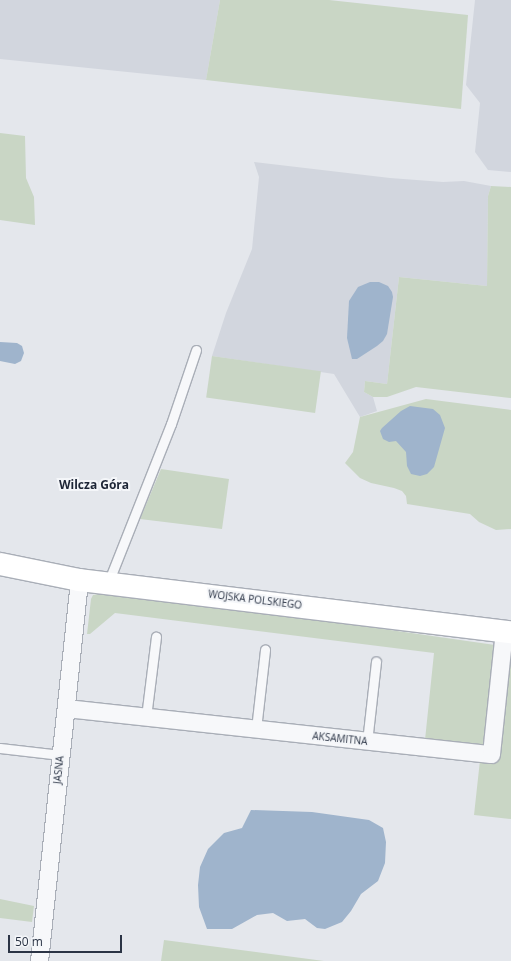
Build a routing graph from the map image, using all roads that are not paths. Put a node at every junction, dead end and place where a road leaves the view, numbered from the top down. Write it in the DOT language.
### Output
graph roads {
  1 [pos="196,350"];
  2 [pos="0,564"];
  3 [pos="79,580"];
  4 [pos="108,583"];
  5 [pos="507,632"];
  6 [pos="156,637"];
  7 [pos="265,650"];
  8 [pos="376,662"];
  9 [pos="66,708"];
  10 [pos="146,717"];
  11 [pos="256,729"];
  12 [pos="368,742"];
  13 [pos="0,748"];
  14 [pos="61,755"];
  15 [pos="40,961"];
  1 -- 4 [label="lane"];
  2 -- 3 [label="street, WOJSKA POLSKIEGO"];
  3 -- 4 [label="street, WOJSKA POLSKIEGO"];
  3 -- 9 [label="street, JASNA"];
  4 -- 5 [label="street, WOJSKA POLSKIEGO"];
  5 -- 12 [label="street, AKSAMITNA"];
  6 -- 10 [label="lane"];
  7 -- 11 [label="lane"];
  8 -- 12 [label="lane"];
  9 -- 10 [label="street, AKSAMITNA"];
  9 -- 14 [label="street, JASNA"];
  10 -- 11 [label="street, AKSAMITNA"];
  11 -- 12 [label="street, AKSAMITNA"];
  13 -- 14 [label="lane"];
  14 -- 15 [label="street, JASNA"];
}
